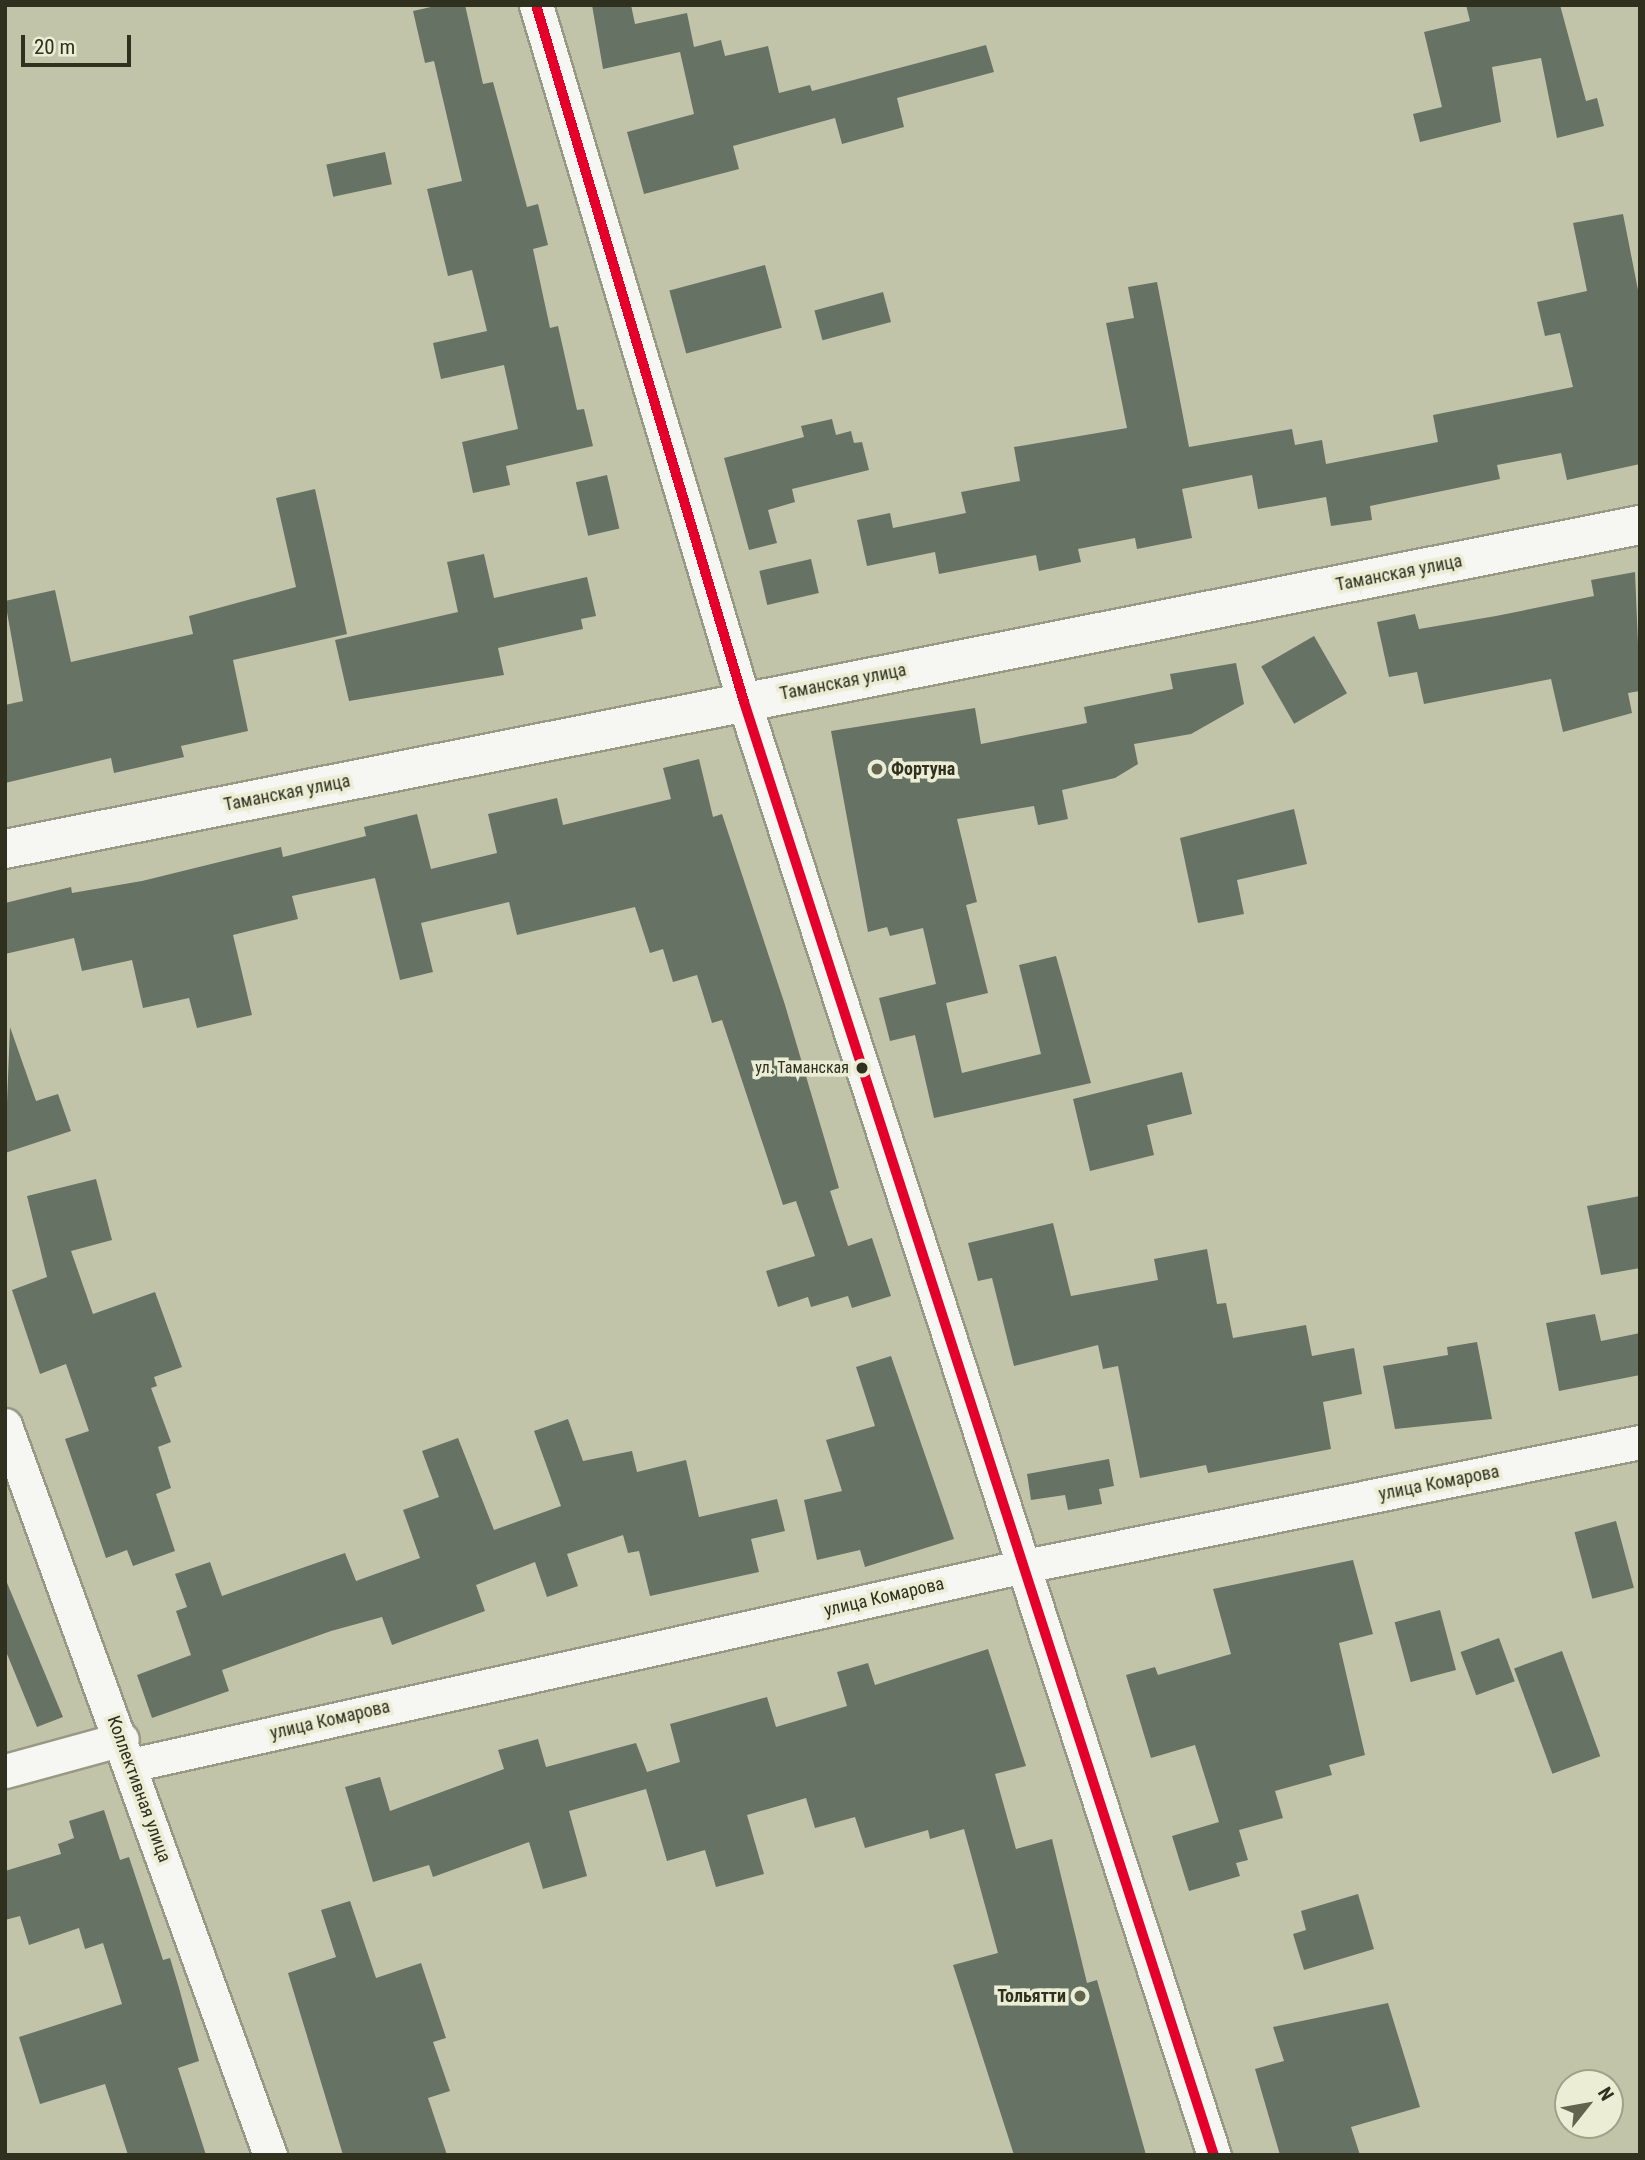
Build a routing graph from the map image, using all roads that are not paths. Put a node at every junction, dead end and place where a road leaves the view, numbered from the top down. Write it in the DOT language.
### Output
graph roads {
  1 [pos="536,5"];
  2 [pos="1640,525"];
  3 [pos="744,702"];
  4 [pos="5,849"];
  5 [pos="5,1425"];
  6 [pos="1640,1442"];
  7 [pos="1020,1567"];
  8 [pos="126,1752"];
  9 [pos="5,1771"];
  10 [pos="270,2155"];
  11 [pos="1214,2155"];
  1 -- 3 [label="street"];
  2 -- 3 [label="street, Таманская улица"];
  3 -- 4 [label="street, Таманская улица"];
  3 -- 7 [label="street"];
  5 -- 8 [label="street, Коллективная улица"];
  6 -- 7 [label="street, улица Комарова"];
  7 -- 8 [label="street, улица Комарова"];
  7 -- 11 [label="street"];
  8 -- 9 [label="street, улица Комарова"];
  8 -- 10 [label="street, Коллективная улица"];
}
